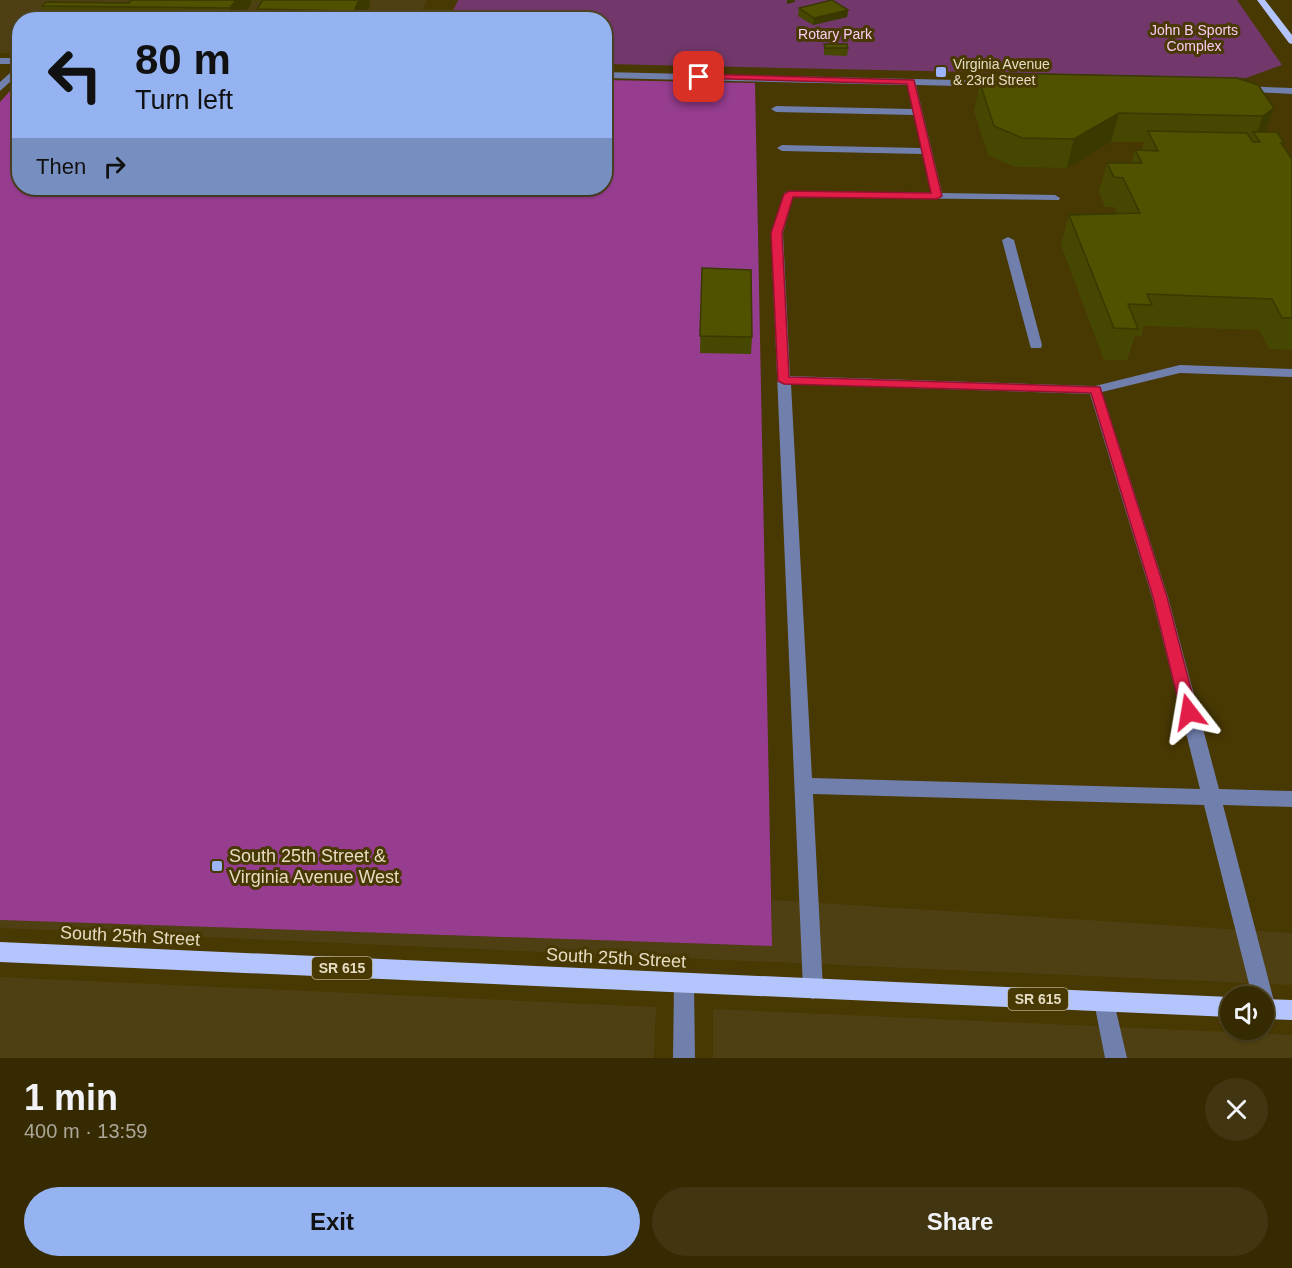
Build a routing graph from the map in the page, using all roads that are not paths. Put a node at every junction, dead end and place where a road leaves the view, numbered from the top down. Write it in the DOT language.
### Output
graph roads {
  1 [pos="1261,0"];
  2 [pos="1292,41"];
  3 [pos="12,75"];
  4 [pos="612,75"];
  5 [pos="911,82"];
  6 [pos="1012,84"];
  7 [pos="0,88"];
  8 [pos="1234,89"];
  9 [pos="1292,90"];
  10 [pos="776,109"];
  11 [pos="918,112"];
  12 [pos="782,148"];
  13 [pos="926,152"];
  14 [pos="937,196"];
  15 [pos="1055,198"];
  16 [pos="1008,240"];
  17 [pos="1036,345"];
  18 [pos="1292,373"];
  19 [pos="784,381"];
  20 [pos="1095,390"];
  21 [pos="803,786"];
  22 [pos="1210,795"];
  23 [pos="1292,799"];
  24 [pos="0,952"];
  25 [pos="684,984"];
  26 [pos="1259,986"];
  27 [pos="813,989"];
  28 [pos="1104,1002"];
  29 [pos="1220,1007"];
  30 [pos="1274,1009"];
  31 [pos="1292,1010"];
  32 [pos="684,1058"];
  33 [pos="1116,1058"];
  1 -- 2 [label="main road"];
  3 -- 7 [label="street"];
  4 -- 5 [label="street"];
  5 -- 6 [label="street"];
  5 -- 11 [label="street"];
  8 -- 9 [label="street"];
  10 -- 11 [label="street"];
  11 -- 13 [label="street"];
  12 -- 13 [label="street"];
  13 -- 14 [label="street"];
  14 -- 15 [label="street"];
  14 -- 19 [label="street"];
  16 -- 17 [label="street"];
  18 -- 20 [label="street"];
  19 -- 20 [label="street"];
  19 -- 21 [label="street"];
  20 -- 22 [label="street"];
  21 -- 22 [label="street"];
  21 -- 27 [label="street"];
  22 -- 23 [label="street"];
  22 -- 26 [label="street"];
  24 -- 25 [label="main road, South 25th Street / SR 615"];
  25 -- 27 [label="main road, South 25th Street / SR 615"];
  25 -- 32 [label="street"];
  27 -- 28 [label="main road, South 25th Street / SR 615"];
  28 -- 29 [label="main road, South 25th Street / SR 615"];
  28 -- 33 [label="street"];
  30 -- 31 [label="main road"];
}
